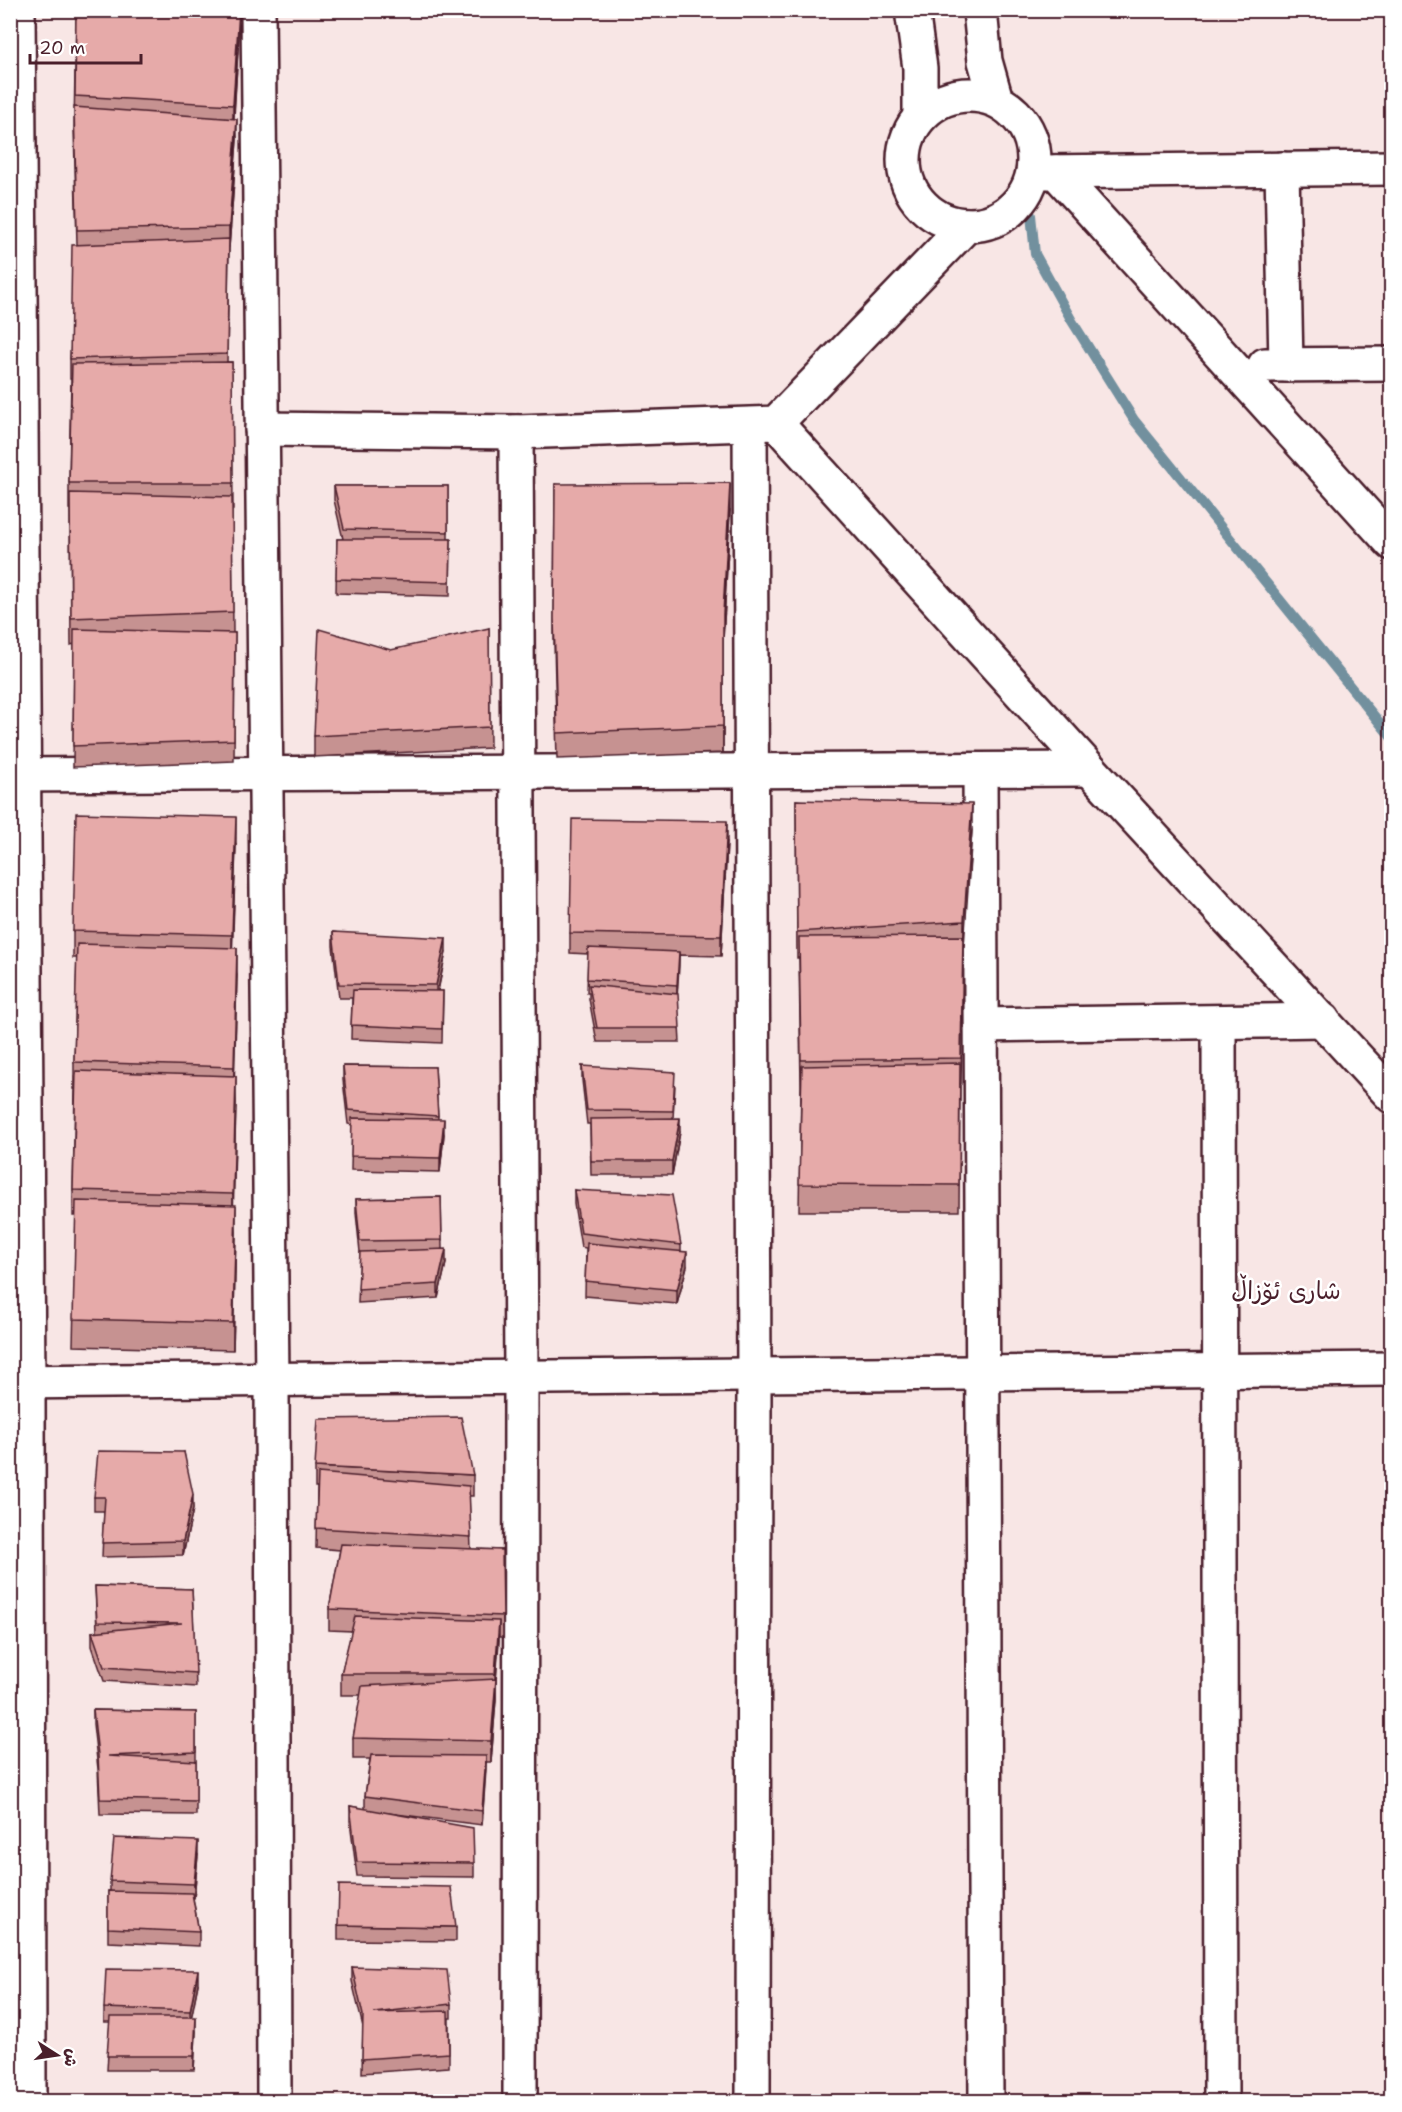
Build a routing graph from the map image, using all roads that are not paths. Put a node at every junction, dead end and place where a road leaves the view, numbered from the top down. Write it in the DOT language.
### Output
graph roads {
  1 [pos="18,10"];
  2 [pos="258,10"];
  3 [pos="912,10"];
  4 [pos="980,10"];
  5 [pos="996,100"];
  6 [pos="920,116"];
  7 [pos="1392,168"];
  8 [pos="1282,169"];
  9 [pos="1044,172"];
  10 [pos="967,225"];
  11 [pos="1392,364"];
  12 [pos="1231,365"];
  13 [pos="1286,365"];
  14 [pos="763,424"];
  15 [pos="262,429"];
  16 [pos="516,432"];
  17 [pos="1392,543"];
  18 [pos="1090,769"];
  19 [pos="980,770"];
  20 [pos="751,771"];
  21 [pos="517,772"];
  22 [pos="266,774"];
  23 [pos="17,775"];
  24 [pos="1323,1020"];
  25 [pos="1219,1022"];
  26 [pos="982,1025"];
  27 [pos="1392,1096"];
  28 [pos="1392,1369"];
  29 [pos="1220,1371"];
  30 [pos="984,1373"];
  31 [pos="754,1376"];
  32 [pos="521,1378"];
  33 [pos="272,1380"];
  34 [pos="19,1382"];
  35 [pos="29,2102"];
  36 [pos="274,2102"];
  37 [pos="520,2102"];
  38 [pos="753,2102"];
  39 [pos="986,2102"];
  40 [pos="1221,2102"];
  1 -- 23 [label="street"];
  2 -- 15 [label="street"];
  3 -- 6 [label="street"];
  4 -- 5 [label="street"];
  5 -- 6 [label="street"];
  5 -- 9 [label="street"];
  6 -- 10 [label="street"];
  7 -- 8 [label="street"];
  8 -- 9 [label="street"];
  8 -- 13 [label="street"];
  9 -- 10 [label="street"];
  9 -- 12 [label="street"];
  10 -- 14 [label="street"];
  11 -- 13 [label="street"];
  12 -- 13 [label="street"];
  12 -- 17 [label="street"];
  14 -- 16 [label="street"];
  14 -- 18 [label="street"];
  14 -- 20 [label="street"];
  15 -- 16 [label="street"];
  15 -- 22 [label="street"];
  16 -- 21 [label="street"];
  18 -- 19 [label="street"];
  18 -- 24 [label="street"];
  19 -- 20 [label="street"];
  19 -- 26 [label="street"];
  20 -- 21 [label="street"];
  20 -- 31 [label="street"];
  21 -- 22 [label="street"];
  21 -- 32 [label="street"];
  22 -- 23 [label="street"];
  22 -- 33 [label="street"];
  23 -- 34 [label="street"];
  24 -- 25 [label="street"];
  24 -- 27 [label="street"];
  25 -- 26 [label="street"];
  25 -- 29 [label="street"];
  26 -- 30 [label="street"];
  28 -- 29 [label="street"];
  29 -- 30 [label="street"];
  29 -- 40 [label="street"];
  30 -- 31 [label="street"];
  30 -- 39 [label="street"];
  31 -- 32 [label="street"];
  31 -- 38 [label="street"];
  32 -- 33 [label="street"];
  32 -- 37 [label="street"];
  33 -- 34 [label="street"];
  33 -- 36 [label="street"];
  34 -- 35 [label="street"];
}
